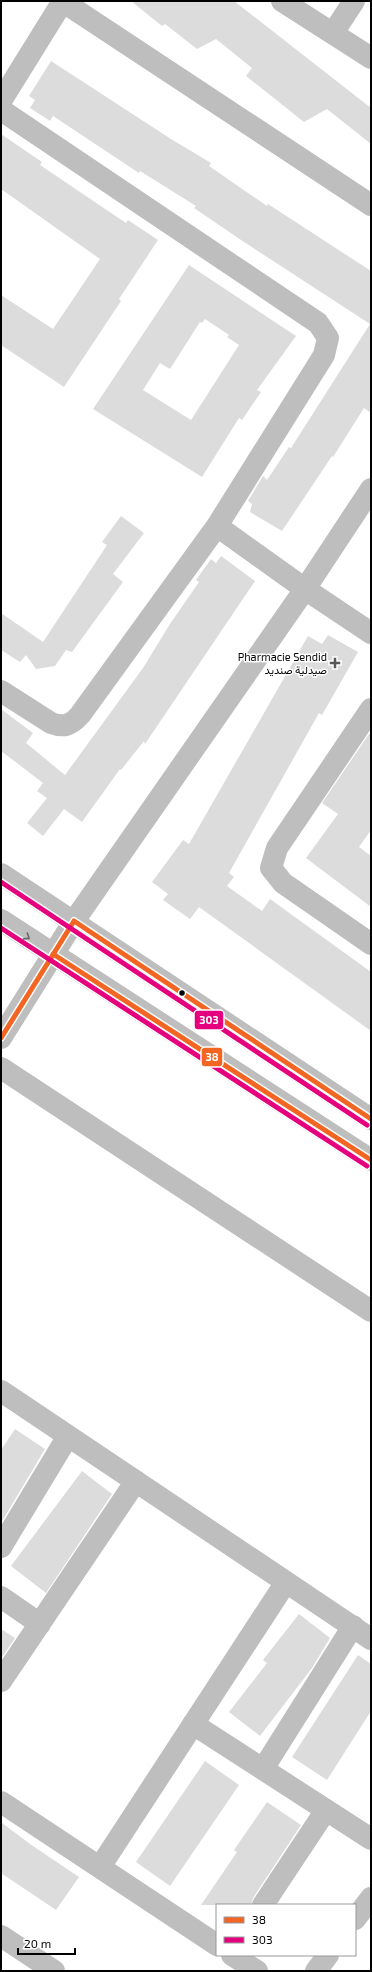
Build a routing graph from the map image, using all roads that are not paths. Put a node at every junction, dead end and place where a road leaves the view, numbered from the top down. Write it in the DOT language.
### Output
graph roads {
  1 [pos="62,1"];
  2 [pos="282,1"];
  3 [pos="354,1"];
  4 [pos="333,34"];
  5 [pos="371,58"];
  6 [pos="1,101"];
  7 [pos="1,110"];
  8 [pos="371,205"];
  9 [pos="371,489"];
  10 [pos="216,526"];
  11 [pos="305,590"];
  12 [pos="371,633"];
  13 [pos="1,691"];
  14 [pos="371,709"];
  15 [pos="1,874"];
  16 [pos="1,920"];
  17 [pos="74,921"];
  18 [pos="371,944"];
  19 [pos="54,954"];
  20 [pos="1,1038"];
  21 [pos="1,1068"];
  22 [pos="371,1120"];
  23 [pos="371,1160"];
  24 [pos="371,1311"];
  25 [pos="1,1391"];
  26 [pos="68,1436"];
  27 [pos="136,1481"];
  28 [pos="1,1546"];
  29 [pos="286,1582"];
  30 [pos="1,1597"];
  31 [pos="40,1624"];
  32 [pos="353,1626"];
  33 [pos="371,1639"];
  34 [pos="1,1681"];
  35 [pos="193,1724"];
  36 [pos="262,1769"];
  37 [pos="1,1802"];
  38 [pos="326,1810"];
  39 [pos="371,1839"];
  40 [pos="100,1867"];
  41 [pos="371,1898"];
  42 [pos="264,1904"];
  43 [pos="356,1918"];
  44 [pos="1,1936"];
  45 [pos="216,1944"];
  46 [pos="234,1956"];
  47 [pos="327,1956"];
  48 [pos="54,1971"];
  49 [pos="257,1971"];
  50 [pos="316,1971"];
  1 -- 6 [label="street"];
  1 -- 8 [label="street"];
  2 -- 4 [label="street"];
  3 -- 4 [label="street"];
  4 -- 5 [label="street"];
  7 -- 10 [label="street"];
  9 -- 11 [label="street"];
  10 -- 11 [label="street"];
  10 -- 13 [label="street"];
  11 -- 12 [label="street"];
  11 -- 17 [label="street"];
  14 -- 18 [label="street"];
  15 -- 17 [label="street"];
  16 -- 19 [label="street, one-way"];
  17 -- 19 [label="street"];
  17 -- 22 [label="street"];
  19 -- 20 [label="street"];
  19 -- 23 [label="street"];
  21 -- 24 [label="street"];
  25 -- 26 [label="street"];
  26 -- 27 [label="street"];
  26 -- 28 [label="street"];
  27 -- 29 [label="street"];
  27 -- 31 [label="street"];
  29 -- 32 [label="street"];
  29 -- 35 [label="street"];
  30 -- 31 [label="street"];
  31 -- 34 [label="street"];
  32 -- 33 [label="street"];
  32 -- 36 [label="street"];
  35 -- 36 [label="street"];
  35 -- 40 [label="street"];
  36 -- 38 [label="street"];
  37 -- 40 [label="street"];
  38 -- 39 [label="street"];
  38 -- 42 [label="street"];
  40 -- 45 [label="street"];
  41 -- 43 [label="street"];
  44 -- 48 [label="street"];
  46 -- 49 [label="street"];
  47 -- 50 [label="street"];
}
